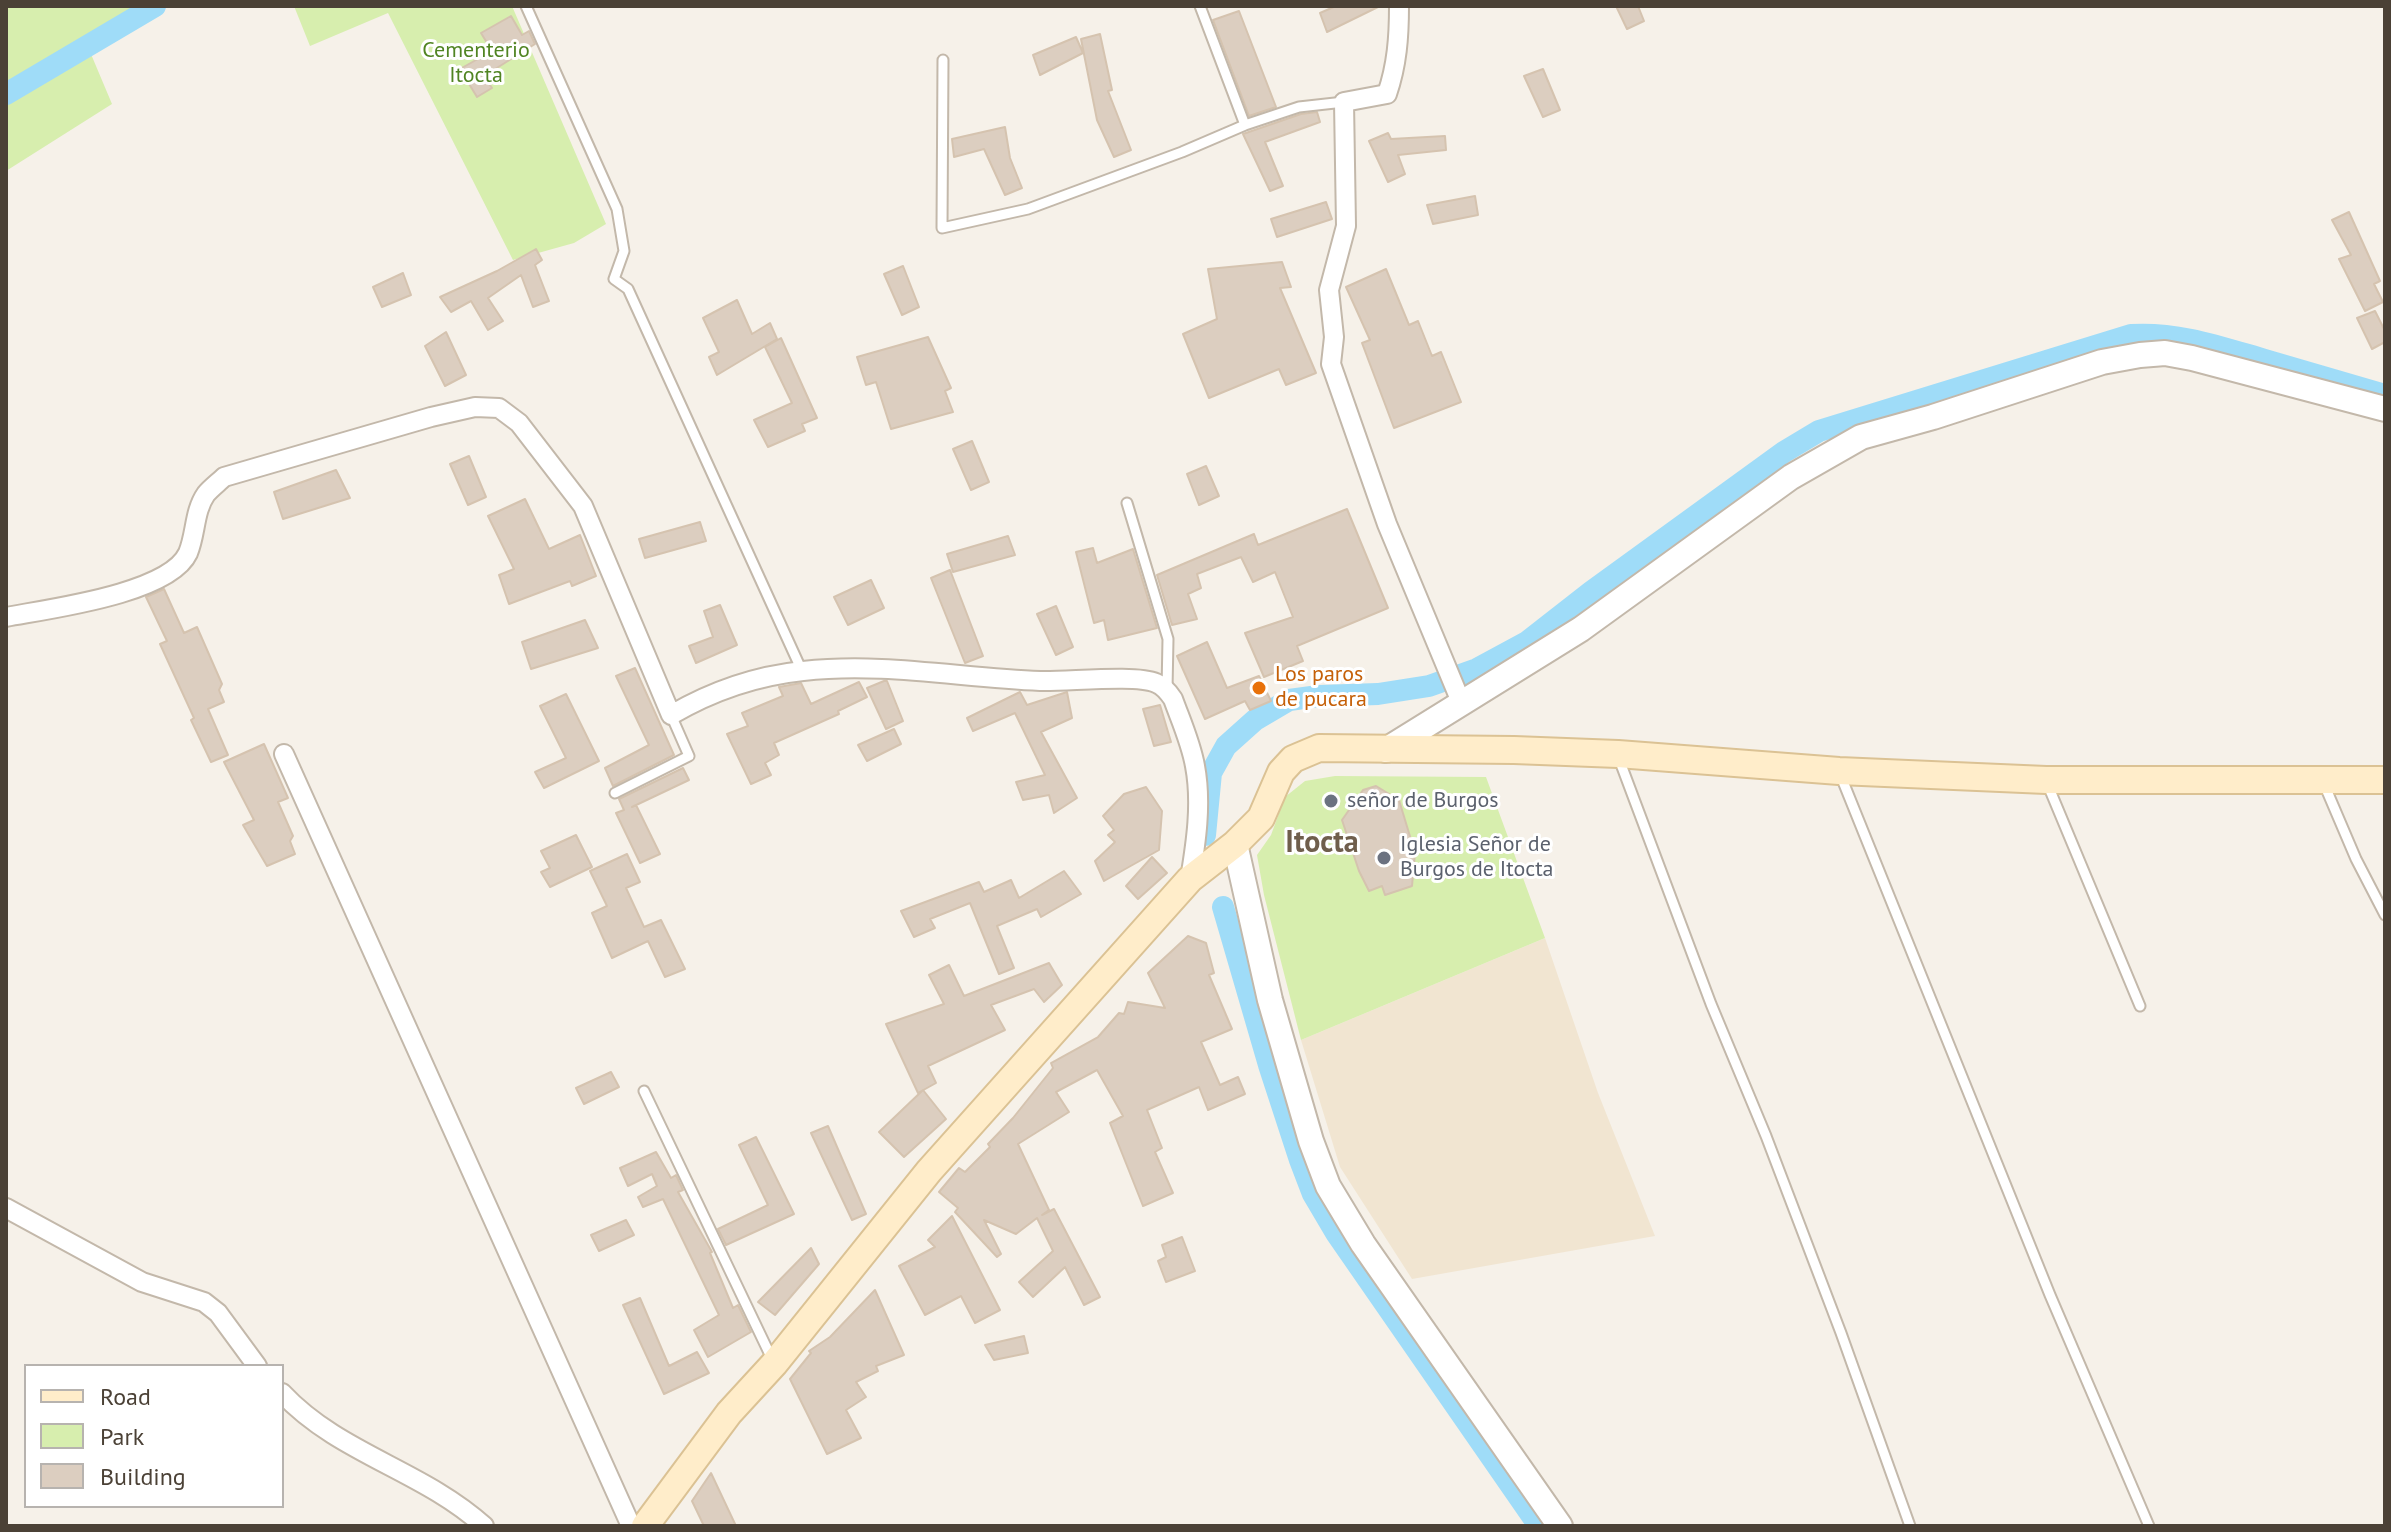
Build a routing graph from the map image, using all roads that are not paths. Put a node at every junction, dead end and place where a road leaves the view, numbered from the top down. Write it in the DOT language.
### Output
graph roads {
  1 [pos="526,6"];
  2 [pos="1200,6"];
  3 [pos="1399,6"];
  4 [pos="943,60"];
  5 [pos="1344,102"];
  6 [pos="1245,125"];
  7 [pos="2385,409"];
  8 [pos="1127,503"];
  9 [pos="6,617"];
  10 [pos="802,671"];
  11 [pos="1167,690"];
  12 [pos="1459,697"];
  13 [pos="671,715"];
  14 [pos="1386,750"];
  15 [pos="284,754"];
  16 [pos="1618,754"];
  17 [pos="1839,771"];
  18 [pos="2046,780"];
  19 [pos="2385,780"];
  20 [pos="2323,781"];
  21 [pos="615,793"];
  22 [pos="1235,844"];
  23 [pos="1190,879"];
  24 [pos="2385,915"];
  25 [pos="2140,1006"];
  26 [pos="644,1091"];
  27 [pos="6,1208"];
  28 [pos="256,1364"];
  29 [pos="774,1364"];
  30 [pos="284,1395"];
  31 [pos="484,1526"];
  32 [pos="631,1526"];
  33 [pos="645,1526"];
  34 [pos="1560,1526"];
  35 [pos="1910,1526"];
  36 [pos="2149,1526"];
  1 -- 10 [label="lane"];
  2 -- 6 [label="lane"];
  3 -- 5 [label="street"];
  4 -- 6 [label="lane"];
  5 -- 6 [label="lane"];
  5 -- 12 [label="street"];
  7 -- 12 [label="street"];
  8 -- 11 [label="lane"];
  9 -- 13 [label="street"];
  10 -- 11 [label="street"];
  10 -- 13 [label="street"];
  11 -- 23 [label="street"];
  12 -- 14 [label="street"];
  13 -- 21 [label="lane"];
  14 -- 16 [label="main road"];
  14 -- 22 [label="main road"];
  15 -- 32 [label="street"];
  16 -- 17 [label="main road"];
  16 -- 35 [label="lane"];
  17 -- 18 [label="main road"];
  17 -- 36 [label="lane"];
  18 -- 20 [label="main road"];
  18 -- 25 [label="lane"];
  19 -- 20 [label="main road"];
  20 -- 24 [label="lane"];
  22 -- 23 [label="main road"];
  22 -- 34 [label="street"];
  23 -- 29 [label="main road"];
  26 -- 29 [label="lane"];
  27 -- 28 [label="street"];
  29 -- 33 [label="main road"];
  30 -- 31 [label="street"];
}
